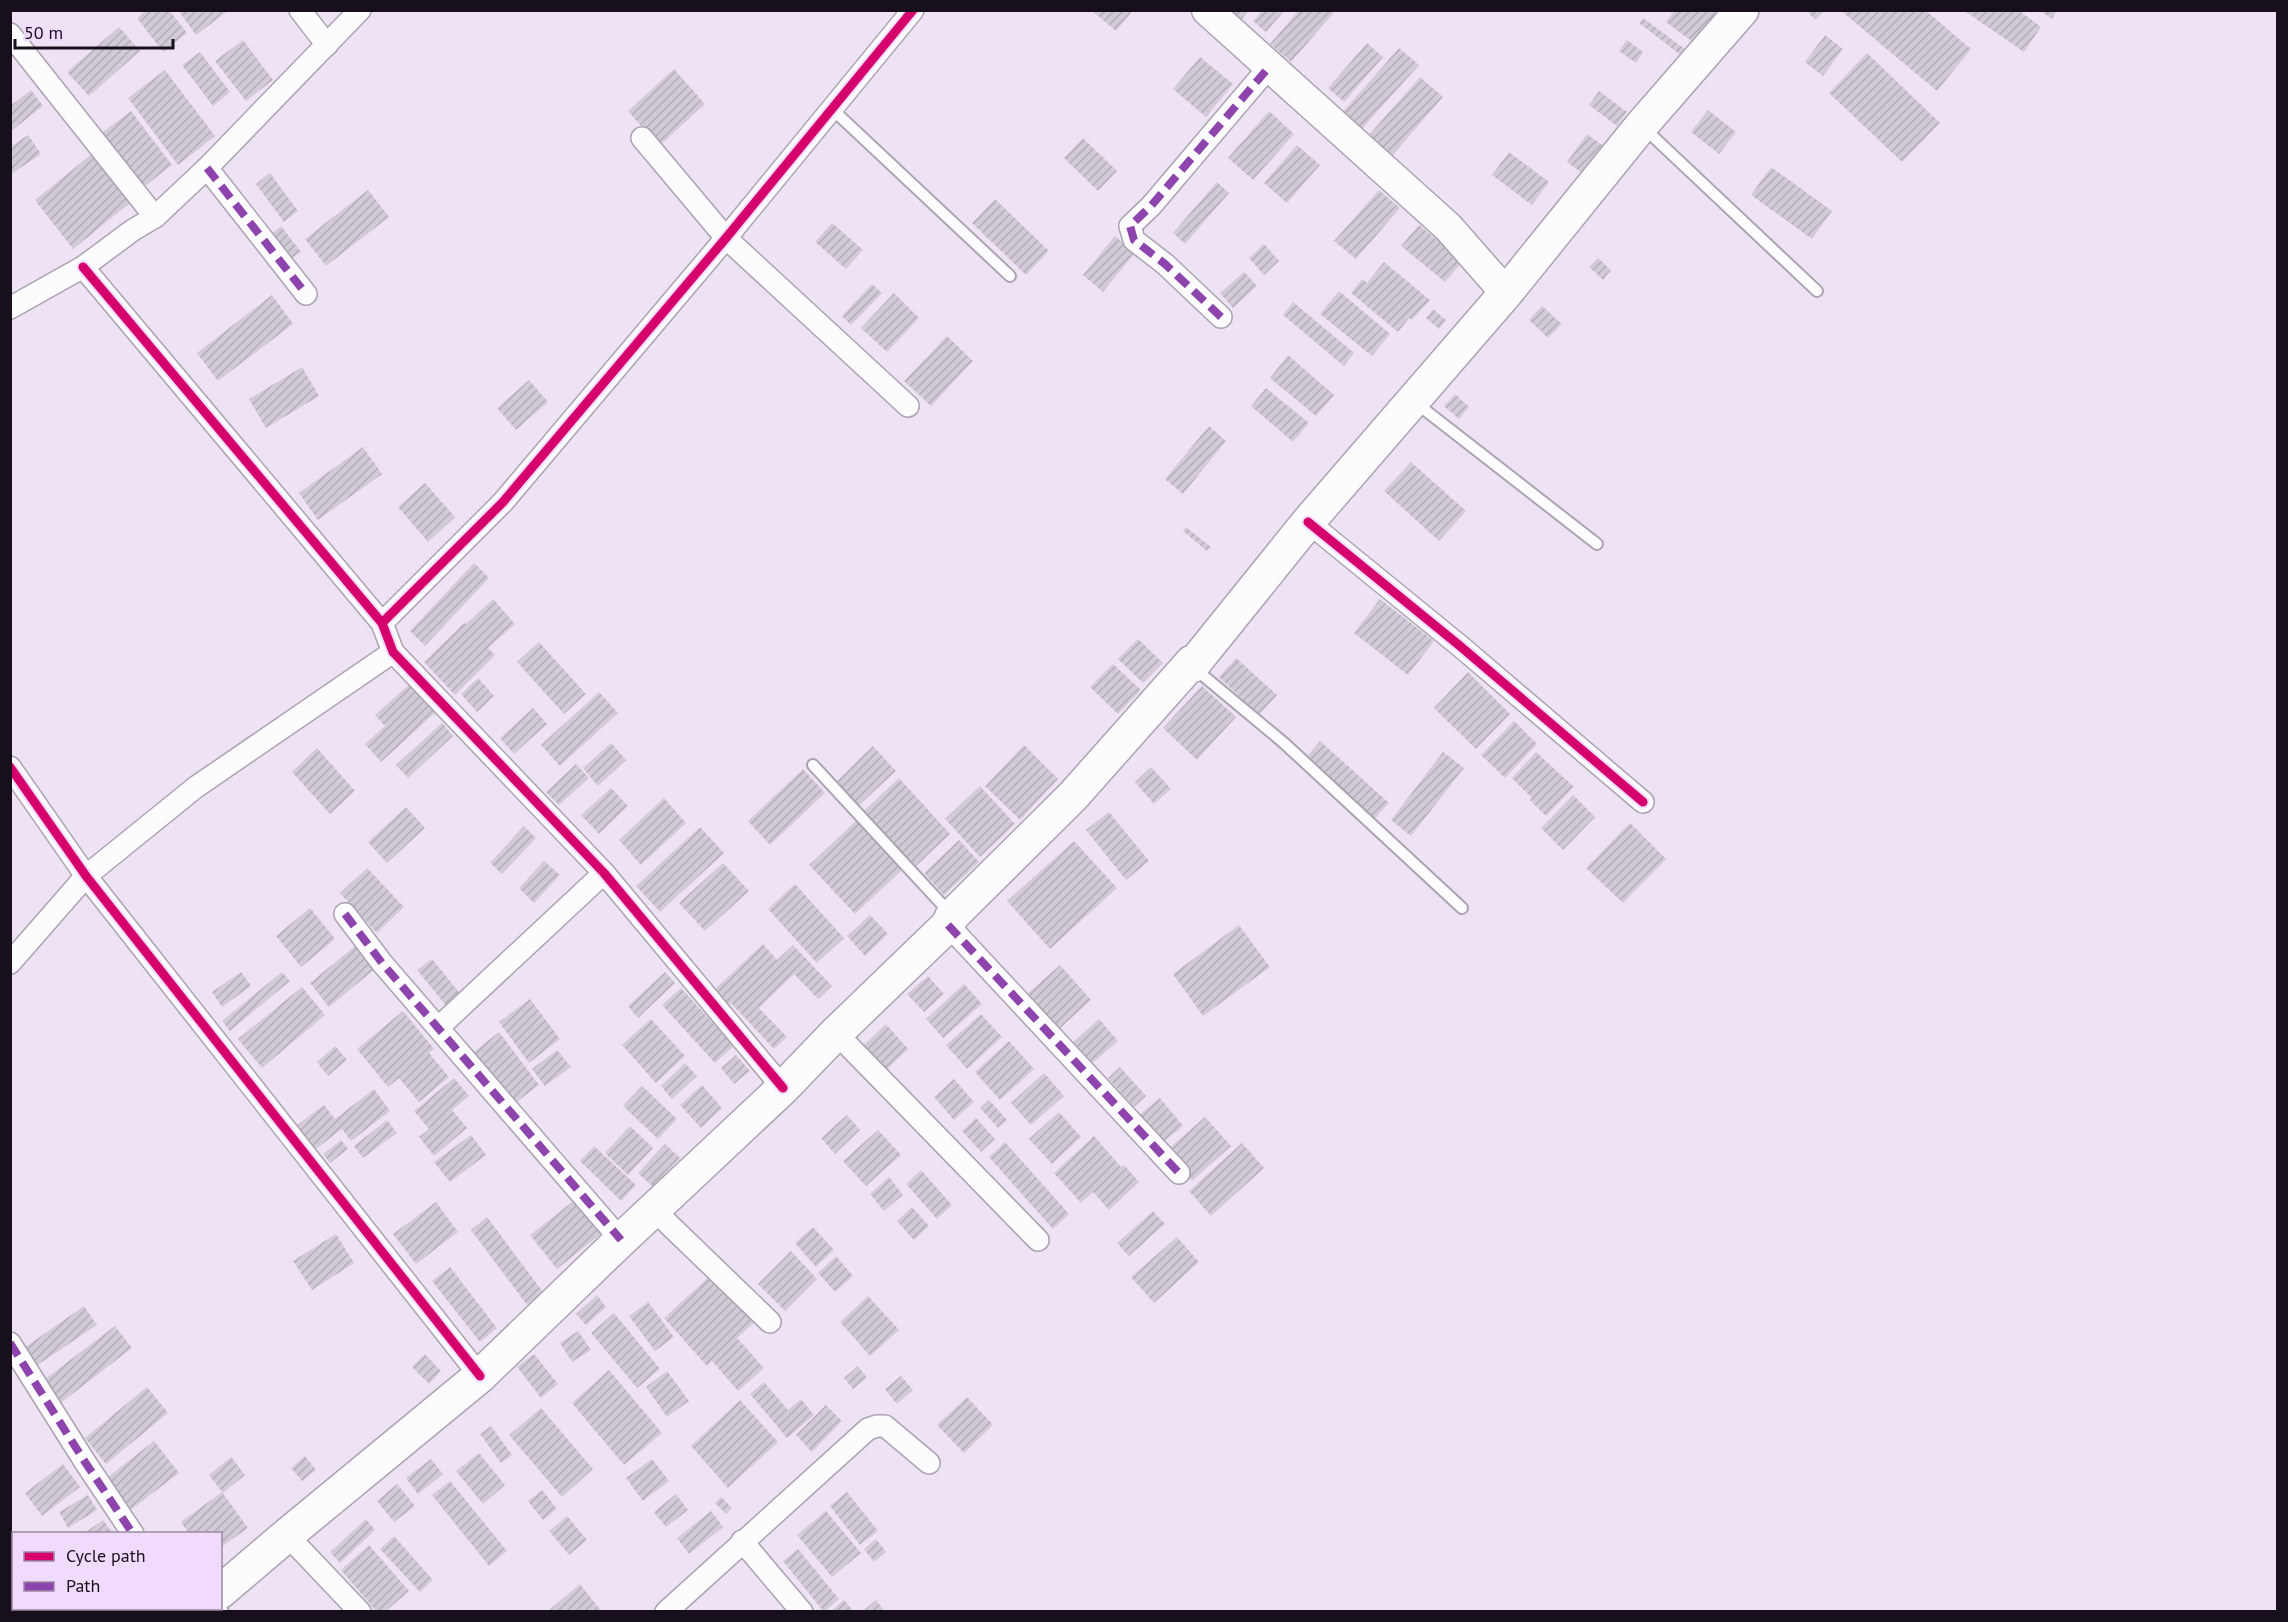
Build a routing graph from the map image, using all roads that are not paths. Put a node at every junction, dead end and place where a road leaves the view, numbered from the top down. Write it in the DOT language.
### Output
graph roads {
  1 [pos="300,10"];
  2 [pos="360,10"];
  3 [pos="913,10"];
  4 [pos="1207,10"];
  5 [pos="1742,10"];
  6 [pos="10,34"];
  7 [pos="327,45"];
  8 [pos="1269,67"];
  9 [pos="831,108"];
  10 [pos="1641,126"];
  11 [pos="642,138"];
  12 [pos="207,168"];
  13 [pos="155,217"];
  14 [pos="726,238"];
  15 [pos="83,267"];
  16 [pos="1010,276"];
  17 [pos="1817,291"];
  18 [pos="1506,293"];
  19 [pos="306,294"];
  20 [pos="10,308"];
  21 [pos="1221,317"];
  22 [pos="1414,400"];
  23 [pos="908,406"];
  24 [pos="1308,522"];
  25 [pos="1597,544"];
  26 [pos="382,623"];
  27 [pos="393,652"];
  28 [pos="1192,666"];
  29 [pos="813,765"];
  30 [pos="10,767"];
  31 [pos="1643,802"];
  32 [pos="604,873"];
  33 [pos="86,876"];
  34 [pos="1462,908"];
  35 [pos="345,914"];
  36 [pos="950,920"];
  37 [pos="10,963"];
  38 [pos="439,1027"];
  39 [pos="836,1033"];
  40 [pos="783,1088"];
  41 [pos="1179,1173"];
  42 [pos="653,1209"];
  43 [pos="621,1240"];
  44 [pos="1038,1240"];
  45 [pos="770,1322"];
  46 [pos="10,1343"];
  47 [pos="480,1376"];
  48 [pos="929,1463"];
  49 [pos="132,1532"];
  50 [pos="287,1535"];
  51 [pos="742,1541"];
  52 [pos="222,1590"];
  53 [pos="360,1611"];
  54 [pos="666,1611"];
  55 [pos="802,1611"];
  1 -- 7 [label="street"];
  2 -- 7 [label="street"];
  3 -- 9 [label="street"];
  4 -- 8 [label="street"];
  5 -- 10 [label="highway"];
  6 -- 13 [label="street"];
  7 -- 12 [label="street"];
  8 -- 18 [label="street"];
  8 -- 21 [label="street"];
  9 -- 14 [label="street"];
  9 -- 16 [label="lane"];
  10 -- 17 [label="lane"];
  10 -- 18 [label="highway"];
  11 -- 14 [label="street"];
  12 -- 13 [label="street"];
  12 -- 19 [label="street"];
  13 -- 15 [label="street"];
  14 -- 23 [label="street"];
  14 -- 26 [label="street"];
  15 -- 20 [label="street"];
  15 -- 26 [label="street"];
  18 -- 22 [label="highway"];
  22 -- 24 [label="highway"];
  22 -- 25 [label="lane"];
  24 -- 28 [label="highway"];
  24 -- 31 [label="street"];
  26 -- 27 [label="street"];
  27 -- 32 [label="street"];
  27 -- 33 [label="street"];
  28 -- 34 [label="lane"];
  28 -- 36 [label="highway"];
  29 -- 36 [label="lane"];
  30 -- 33 [label="street"];
  32 -- 38 [label="street"];
  32 -- 40 [label="street"];
  33 -- 37 [label="street"];
  33 -- 47 [label="street"];
  35 -- 38 [label="street"];
  36 -- 39 [label="highway"];
  36 -- 41 [label="street"];
  38 -- 43 [label="street"];
  39 -- 40 [label="highway"];
  39 -- 44 [label="street"];
  40 -- 42 [label="highway"];
  42 -- 43 [label="highway"];
  42 -- 45 [label="street"];
  43 -- 47 [label="highway"];
  46 -- 49 [label="street"];
  47 -- 50 [label="highway"];
  48 -- 51 [label="street"];
  50 -- 52 [label="highway"];
  50 -- 53 [label="street"];
  51 -- 54 [label="street"];
  51 -- 55 [label="street"];
}
